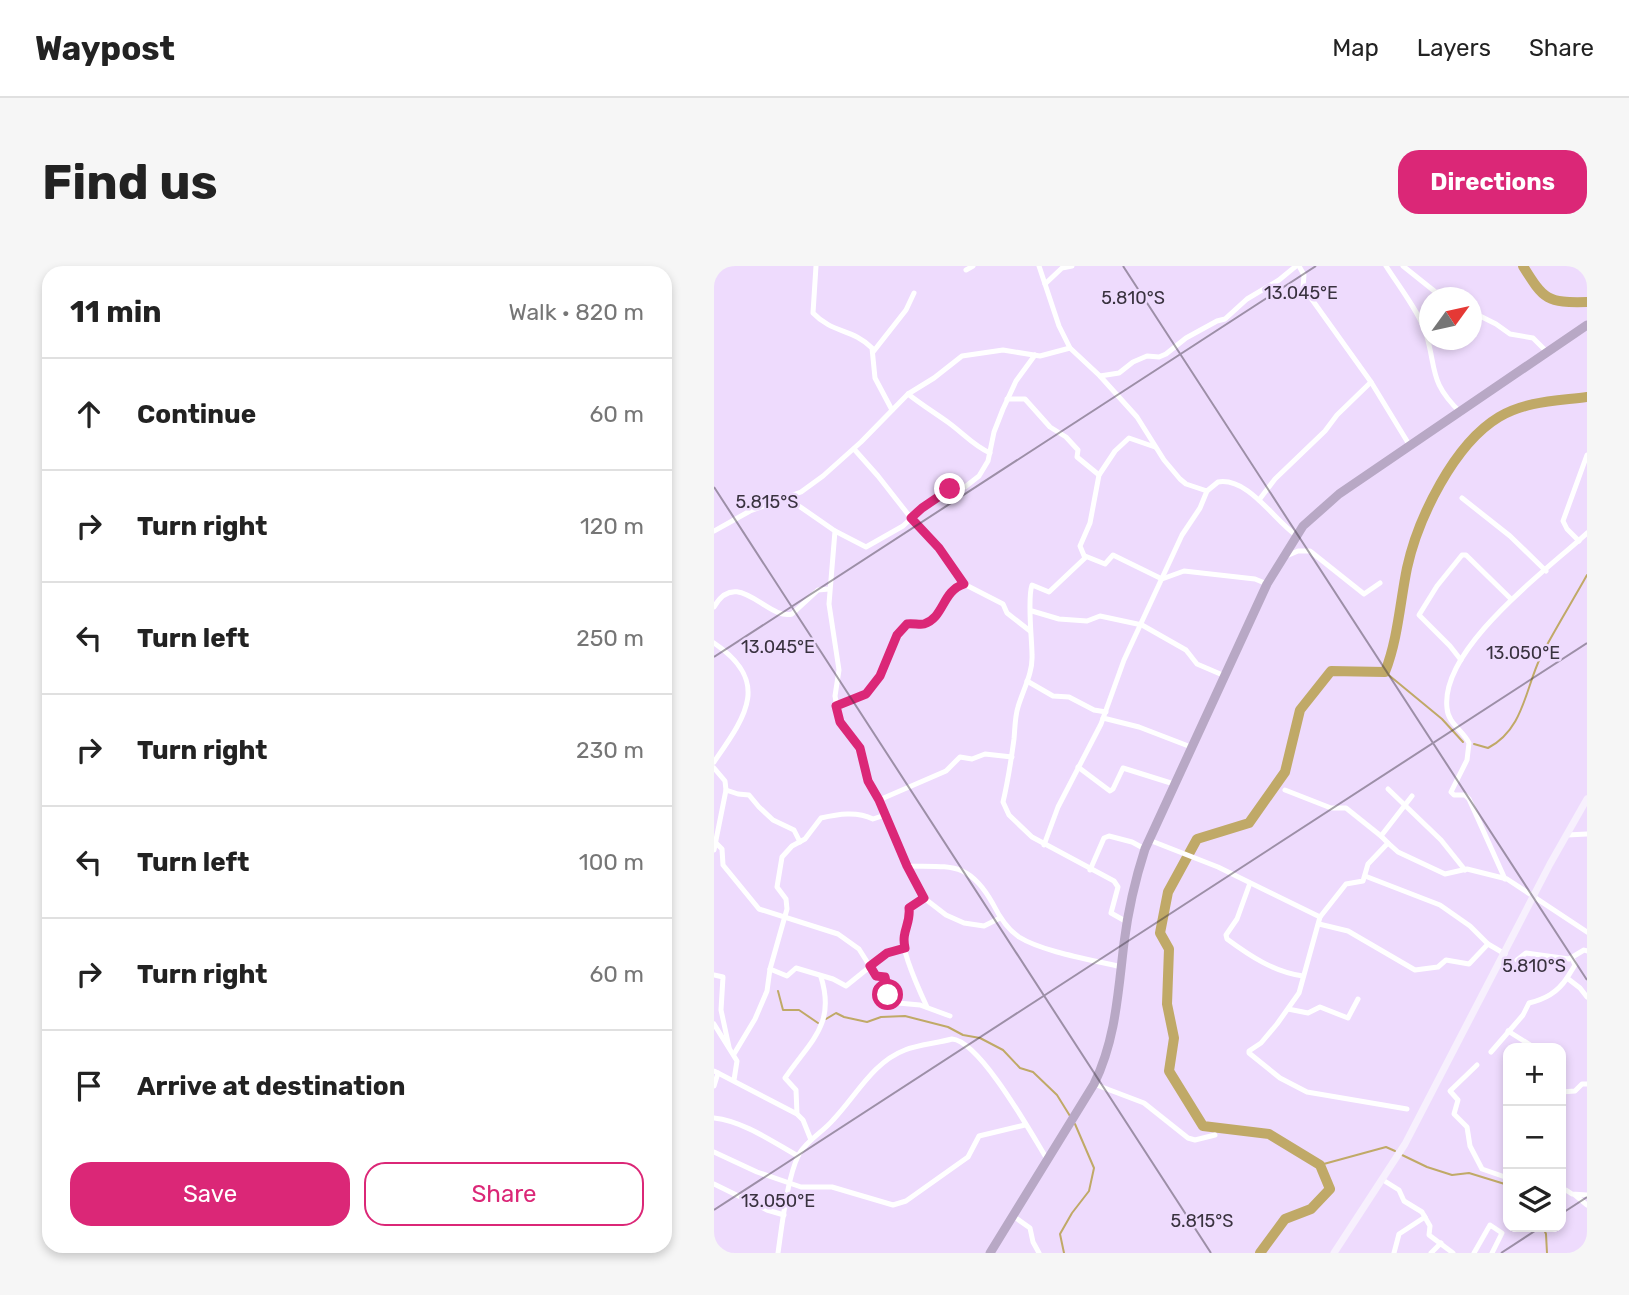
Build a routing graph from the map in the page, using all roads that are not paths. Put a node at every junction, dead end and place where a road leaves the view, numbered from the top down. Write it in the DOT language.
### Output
graph roads {
  1 [pos="816,266"];
  2 [pos="973,266"];
  3 [pos="1038,266"];
  4 [pos="1072,266"];
  5 [pos="1297,266"];
  6 [pos="1386,266"];
  7 [pos="1402,266"];
  8 [pos="966,270"];
  9 [pos="1045,284"];
  10 [pos="1429,287"];
  11 [pos="914,293"];
  12 [pos="1482,317"];
  13 [pos="1587,325"];
  14 [pos="1070,348"];
  15 [pos="873,352"];
  16 [pos="1547,352"];
  17 [pos="1035,355"];
  18 [pos="1100,376"];
  19 [pos="1371,382"];
  20 [pos="908,394"];
  21 [pos="1007,399"];
  22 [pos="892,410"];
  23 [pos="1461,412"];
  24 [pos="1410,446"];
  25 [pos="1155,447"];
  26 [pos="854,449"];
  27 [pos="990,453"];
  28 [pos="1587,456"];
  29 [pos="1585,465"];
  30 [pos="1099,475"];
  31 [pos="1207,491"];
  32 [pos="786,497"];
  33 [pos="1462,498"];
  34 [pos="1259,500"];
  35 [pos="911,518"];
  36 [pos="714,531"];
  37 [pos="835,531"];
  38 [pos="1587,533"];
  39 [pos="1296,535"];
  40 [pos="1579,541"];
  41 [pos="1085,556"];
  42 [pos="1282,558"];
  43 [pos="1546,571"];
  44 [pos="1162,579"];
  45 [pos="1380,583"];
  46 [pos="964,584"];
  47 [pos="1267,584"];
  48 [pos="830,589"];
  49 [pos="1511,599"];
  50 [pos="714,607"];
  51 [pos="1032,611"];
  52 [pos="1142,625"];
  53 [pos="1030,631"];
  54 [pos="714,643"];
  55 [pos="1461,660"];
  56 [pos="1225,676"];
  57 [pos="1027,681"];
  58 [pos="836,706"];
  59 [pos="1105,715"];
  60 [pos="1191,747"];
  61 [pos="1012,757"];
  62 [pos="714,762"];
  63 [pos="1077,767"];
  64 [pos="714,768"];
  65 [pos="1174,784"];
  66 [pos="1388,789"];
  67 [pos="726,790"];
  68 [pos="1285,790"];
  69 [pos="1412,796"];
  70 [pos="1587,799"];
  71 [pos="879,800"];
  72 [pos="1405,805"];
  73 [pos="885,815"];
  74 [pos="1587,834"];
  75 [pos="1567,835"];
  76 [pos="1381,836"];
  77 [pos="800,842"];
  78 [pos="1388,844"];
  79 [pos="1044,845"];
  80 [pos="1147,845"];
  81 [pos="715,846"];
  82 [pos="907,866"];
  83 [pos="1090,870"];
  84 [pos="1465,870"];
  85 [pos="1365,876"];
  86 [pos="1505,878"];
  87 [pos="1250,883"];
  88 [pos="1535,896"];
  89 [pos="924,898"];
  90 [pos="785,917"];
  91 [pos="1320,917"];
  92 [pos="1000,918"];
  93 [pos="1127,922"];
  94 [pos="1319,924"];
  95 [pos="1587,932"];
  96 [pos="1488,944"];
  97 [pos="905,948"];
  98 [pos="1587,951"];
  99 [pos="1505,954"];
  100 [pos="1572,958"];
  101 [pos="1517,960"];
  102 [pos="870,966"];
  103 [pos="1122,967"];
  104 [pos="770,969"];
  105 [pos="714,975"];
  106 [pos="821,976"];
  107 [pos="1303,976"];
  108 [pos="1567,978"];
  109 [pos="1587,998"];
  110 [pos="1358,999"];
  111 [pos="927,1008"];
  112 [pos="1288,1009"];
  113 [pos="950,1016"];
  114 [pos="714,1024"];
  115 [pos="1508,1031"];
  116 [pos="1527,1043"];
  117 [pos="729,1047"];
  118 [pos="1491,1052"];
  119 [pos="734,1054"];
  120 [pos="1477,1065"];
  121 [pos="716,1072"];
  122 [pos="734,1080"];
  123 [pos="1094,1084"];
  124 [pos="1587,1084"];
  125 [pos="714,1086"];
  126 [pos="1566,1092"];
  127 [pos="1407,1109"];
  128 [pos="797,1114"];
  129 [pos="714,1118"];
  130 [pos="1026,1125"];
  131 [pos="1215,1135"];
  132 [pos="811,1140"];
  133 [pos="714,1152"];
  134 [pos="798,1156"];
  135 [pos="1047,1158"];
  136 [pos="1503,1176"];
  137 [pos="1383,1180"];
  138 [pos="714,1184"];
  139 [pos="791,1184"];
  140 [pos="1566,1190"];
  141 [pos="1572,1194"];
  142 [pos="1587,1195"];
  143 [pos="1587,1205"];
  144 [pos="784,1215"];
  145 [pos="1013,1216"];
  146 [pos="1425,1217"];
  147 [pos="1441,1243"];
  148 [pos="778,1253"];
  149 [pos="990,1253"];
  150 [pos="1039,1253"];
  151 [pos="1334,1253"];
  152 [pos="1394,1253"];
  153 [pos="1431,1253"];
  154 [pos="1453,1253"];
  155 [pos="1474,1253"];
  156 [pos="1492,1253"];
  1 -- 15 [label="street"];
  2 -- 8 [label="street"];
  3 -- 9 [label="street"];
  4 -- 9 [label="street"];
  5 -- 18 [label="street"];
  5 -- 19 [label="street"];
  6 -- 23 [label="street"];
  7 -- 10 [label="street"];
  9 -- 14 [label="street"];
  11 -- 15 [label="street"];
  12 -- 16 [label="street"];
  13 -- 16 [label="highway"];
  14 -- 17 [label="street"];
  14 -- 18 [label="street"];
  15 -- 22 [label="street"];
  16 -- 23 [label="highway"];
  17 -- 20 [label="street"];
  17 -- 21 [label="street"];
  18 -- 25 [label="street"];
  19 -- 24 [label="street"];
  19 -- 34 [label="street"];
  20 -- 22 [label="street"];
  20 -- 27 [label="street"];
  21 -- 27 [label="street"];
  21 -- 30 [label="street"];
  22 -- 26 [label="street"];
  23 -- 24 [label="highway"];
  24 -- 39 [label="highway"];
  25 -- 30 [label="street"];
  25 -- 31 [label="street"];
  26 -- 32 [label="street"];
  26 -- 35 [label="street"];
  27 -- 35 [label="street"];
  28 -- 29 [label="street"];
  29 -- 40 [label="street"];
  30 -- 41 [label="street"];
  31 -- 34 [label="street"];
  31 -- 44 [label="street"];
  32 -- 36 [label="street"];
  32 -- 37 [label="street"];
  33 -- 43 [label="street"];
  34 -- 39 [label="street"];
  35 -- 37 [label="street"];
  35 -- 46 [label="street"];
  37 -- 48 [label="street"];
  38 -- 40 [label="street"];
  39 -- 42 [label="highway"];
  40 -- 43 [label="street"];
  41 -- 44 [label="street"];
  41 -- 51 [label="street"];
  42 -- 45 [label="street"];
  42 -- 47 [label="highway"];
  43 -- 49 [label="street"];
  44 -- 47 [label="street"];
  44 -- 52 [label="street"];
  46 -- 53 [label="street"];
  46 -- 58 [label="street"];
  47 -- 56 [label="highway"];
  48 -- 50 [label="street"];
  48 -- 58 [label="street"];
  49 -- 55 [label="street"];
  49 -- 55 [label="street"];
  51 -- 52 [label="street"];
  51 -- 53 [label="street"];
  52 -- 56 [label="street"];
  52 -- 59 [label="street"];
  53 -- 57 [label="street"];
  54 -- 62 [label="street"];
  55 -- 86 [label="street"];
  56 -- 60 [label="highway"];
  57 -- 59 [label="street"];
  57 -- 61 [label="street"];
  58 -- 71 [label="street"];
  59 -- 60 [label="street"];
  59 -- 63 [label="street"];
  60 -- 65 [label="highway"];
  61 -- 71 [label="street"];
  61 -- 79 [label="street"];
  63 -- 65 [label="street"];
  63 -- 79 [label="street"];
  64 -- 67 [label="street"];
  65 -- 80 [label="highway"];
  66 -- 72 [label="street"];
  67 -- 77 [label="street"];
  67 -- 81 [label="street"];
  68 -- 76 [label="street"];
  69 -- 72 [label="street"];
  70 -- 75 [label="main road"];
  71 -- 73 [label="street"];
  72 -- 76 [label="street"];
  72 -- 84 [label="street"];
  73 -- 77 [label="street"];
  73 -- 82 [label="street"];
  74 -- 75 [label="street"];
  75 -- 88 [label="main road"];
  76 -- 78 [label="street"];
  77 -- 90 [label="street"];
  78 -- 84 [label="street"];
  78 -- 85 [label="street"];
  79 -- 83 [label="street"];
  80 -- 83 [label="street"];
  80 -- 87 [label="street"];
  80 -- 93 [label="highway"];
  81 -- 90 [label="street"];
  82 -- 89 [label="street"];
  82 -- 92 [label="street"];
  83 -- 93 [label="street"];
  84 -- 86 [label="street"];
  85 -- 91 [label="street"];
  85 -- 96 [label="street"];
  86 -- 88 [label="street"];
  87 -- 91 [label="street"];
  87 -- 107 [label="street"];
  88 -- 95 [label="street"];
  88 -- 99 [label="main road"];
  89 -- 92 [label="street"];
  89 -- 97 [label="street"];
  90 -- 102 [label="street"];
  90 -- 104 [label="street"];
  91 -- 94 [label="street"];
  92 -- 103 [label="street"];
  93 -- 103 [label="highway"];
  94 -- 96 [label="street"];
  94 -- 107 [label="street"];
  96 -- 99 [label="street"];
  97 -- 102 [label="street"];
  97 -- 111 [label="street"];
  98 -- 100 [label="street"];
  99 -- 137 [label="main road"];
  100 -- 101 [label="street"];
  100 -- 108 [label="street"];
  102 -- 106 [label="street"];
  102 -- 111 [label="street"];
  103 -- 123 [label="highway"];
  104 -- 106 [label="street"];
  104 -- 119 [label="street"];
  105 -- 117 [label="street"];
  106 -- 128 [label="street"];
  107 -- 112 [label="street"];
  108 -- 109 [label="street"];
  108 -- 115 [label="street"];
  110 -- 112 [label="street"];
  111 -- 113 [label="street"];
  112 -- 127 [label="street"];
  114 -- 117 [label="street"];
  115 -- 116 [label="street"];
  115 -- 118 [label="street"];
  117 -- 119 [label="street"];
  119 -- 122 [label="street"];
  120 -- 136 [label="street"];
  121 -- 122 [label="street"];
  121 -- 125 [label="street"];
  122 -- 128 [label="street"];
  123 -- 131 [label="street"];
  123 -- 135 [label="highway"];
  124 -- 126 [label="street"];
  128 -- 132 [label="street"];
  129 -- 134 [label="street"];
  130 -- 132 [label="street"];
  130 -- 135 [label="street"];
  130 -- 139 [label="street"];
  132 -- 134 [label="street"];
  133 -- 139 [label="street"];
  134 -- 139 [label="street"];
  135 -- 145 [label="highway"];
  137 -- 146 [label="street"];
  137 -- 151 [label="main road"];
  138 -- 144 [label="street"];
  139 -- 144 [label="street"];
  140 -- 141 [label="street"];
  141 -- 142 [label="street"];
  141 -- 143 [label="street"];
  144 -- 148 [label="street"];
  145 -- 149 [label="highway"];
  145 -- 150 [label="street"];
  146 -- 147 [label="street"];
  146 -- 152 [label="street"];
  147 -- 153 [label="street"];
  147 -- 154 [label="street"];
  155 -- 156 [label="street"];
}
